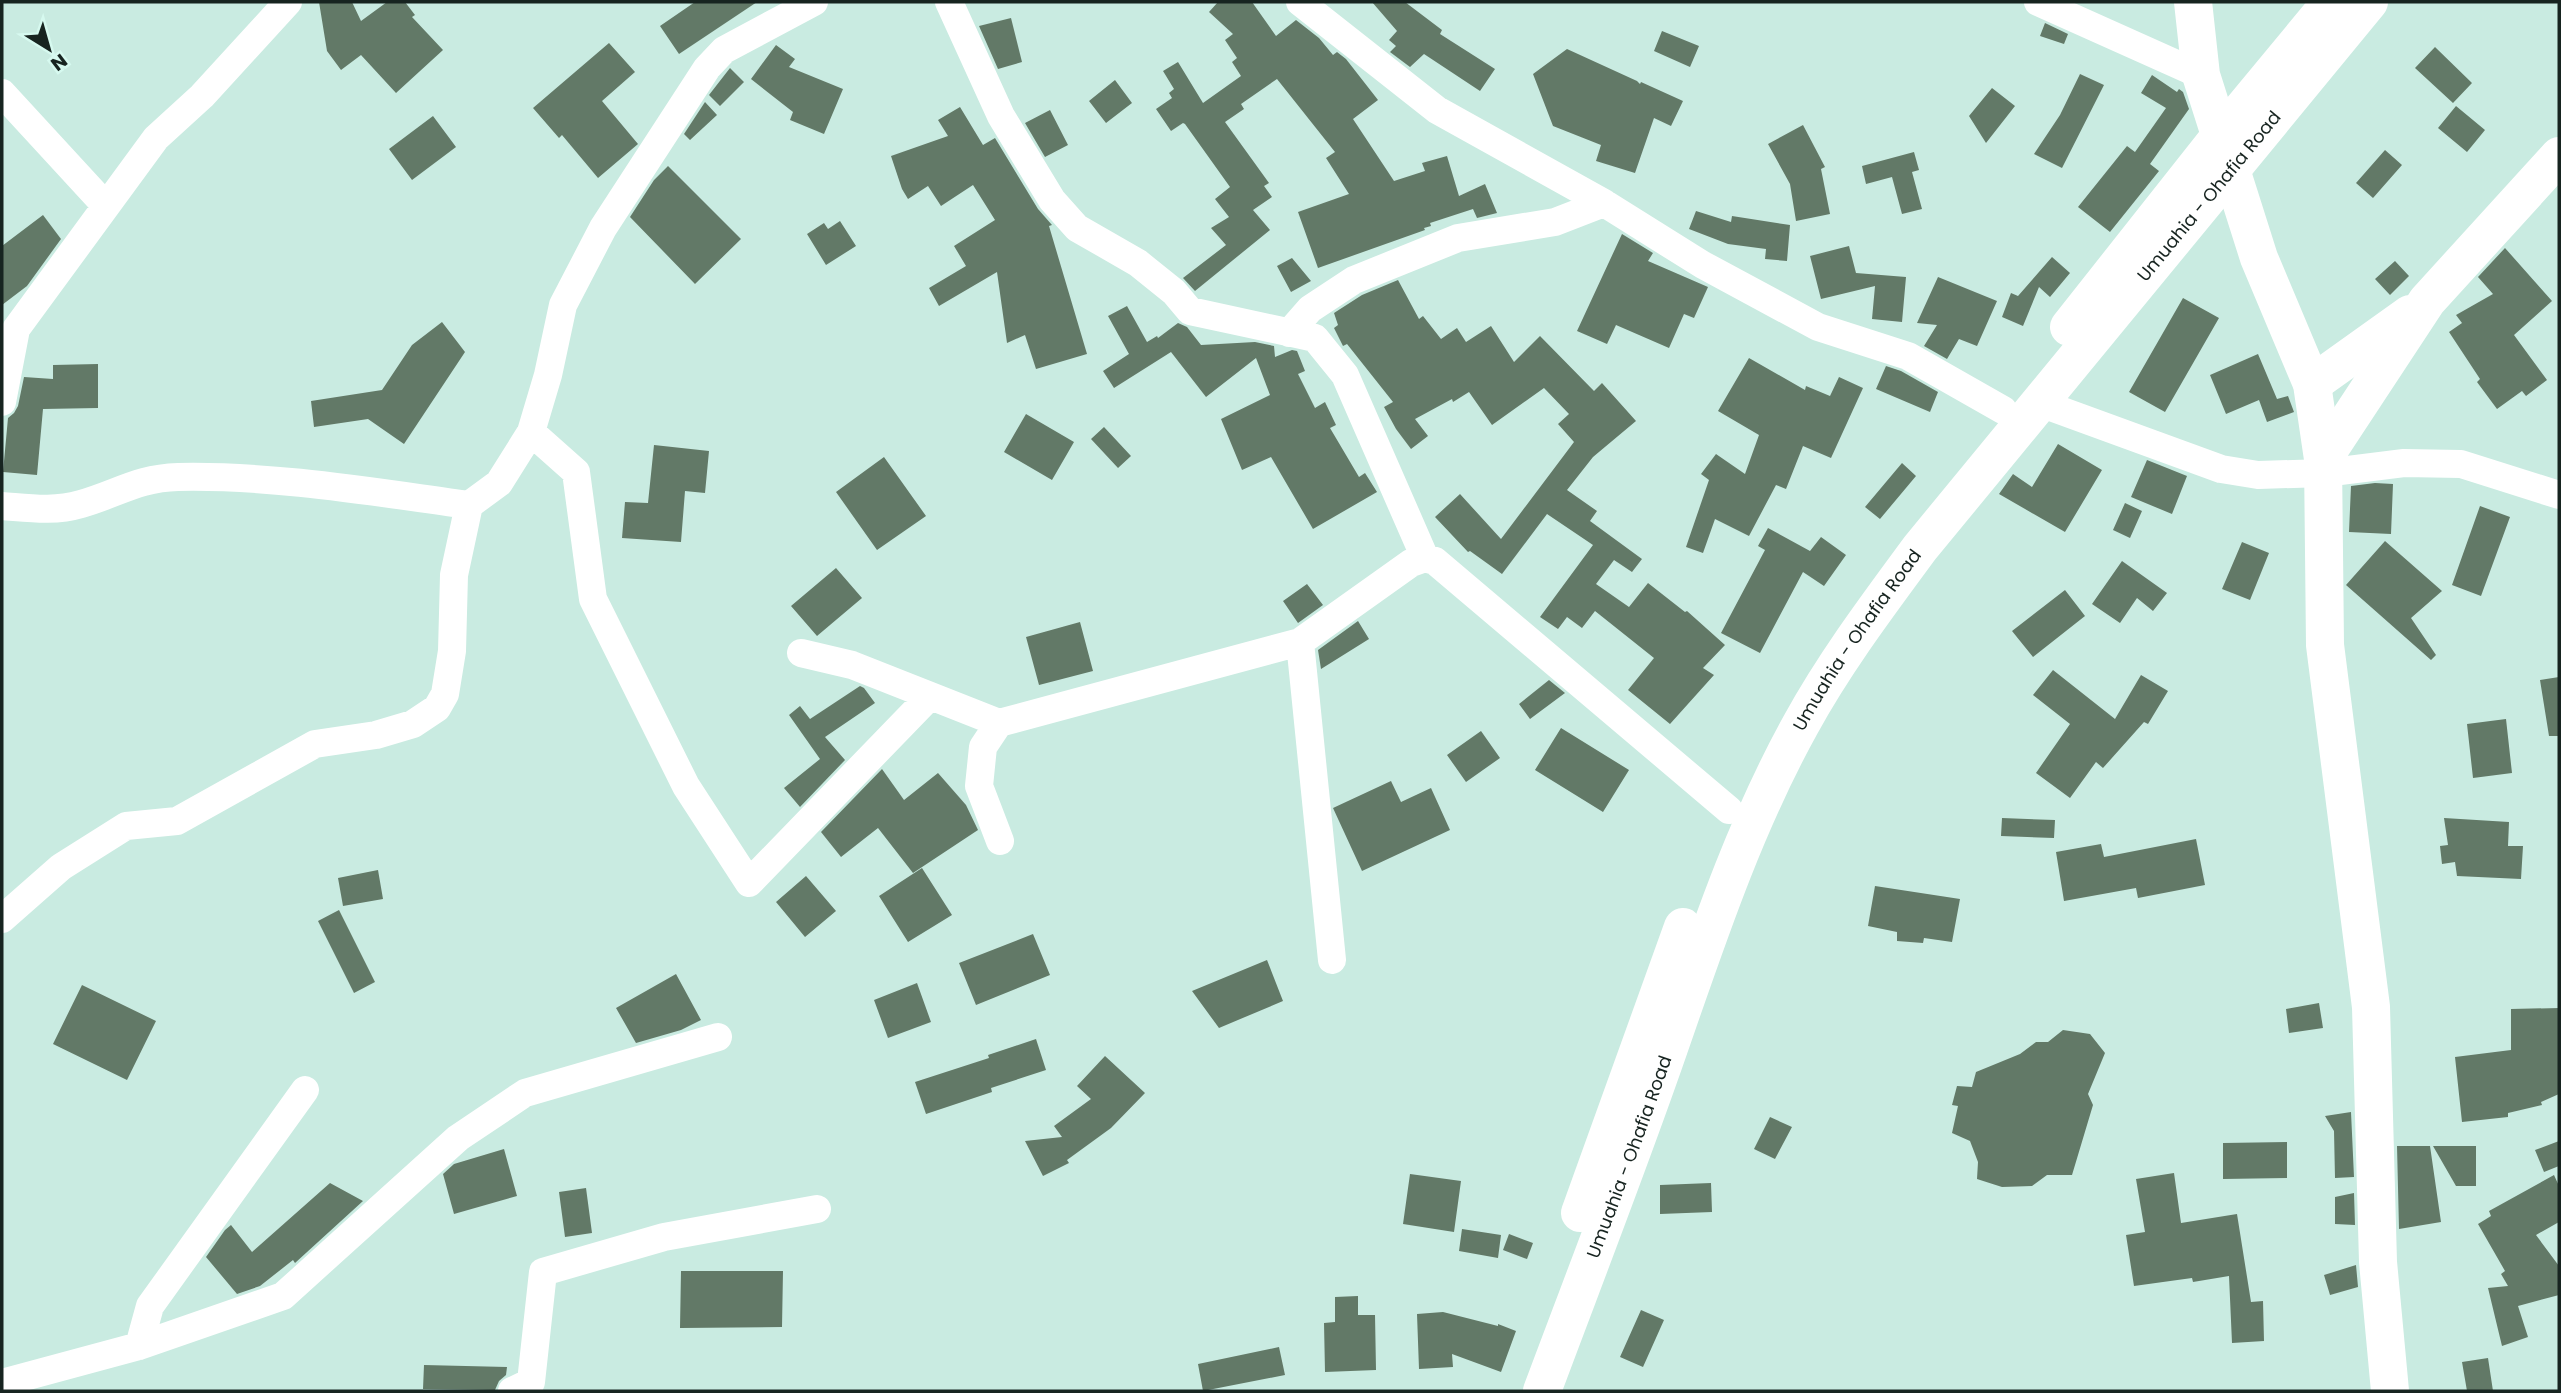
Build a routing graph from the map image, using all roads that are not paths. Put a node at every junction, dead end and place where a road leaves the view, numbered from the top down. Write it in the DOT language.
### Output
graph roads {
  1 [pos="288,2"];
  2 [pos="814,2"];
  3 [pos="949,2"];
  4 [pos="1300,2"];
  5 [pos="2038,2"];
  6 [pos="2193,2"];
  7 [pos="2331,2"];
  8 [pos="2369,2"];
  9 [pos="2201,75"];
  10 [pos="2,93"];
  11 [pos="2225,153"];
  12 [pos="2559,156"];
  13 [pos="1604,203"];
  14 [pos="106,206"];
  15 [pos="2427,301"];
  16 [pos="1289,332"];
  17 [pos="2312,384"];
  18 [pos="2,401"];
  19 [pos="2040,403"];
  20 [pos="2003,410"];
  21 [pos="531,432"];
  22 [pos="2324,466"];
  23 [pos="2559,495"];
  24 [pos="469,505"];
  25 [pos="2,506"];
  26 [pos="1425,558"];
  27 [pos="1300,642"];
  28 [pos="801,653"];
  29 [pos="930,696"];
  30 [pos="999,723"];
  31 [pos="1728,810"];
  32 [pos="1000,841"];
  33 [pos="2,919"];
  34 [pos="1695,932"];
  35 [pos="1332,960"];
  36 [pos="718,1037"];
  37 [pos="305,1090"];
  38 [pos="817,1209"];
  39 [pos="139,1346"];
  40 [pos="2,1383"];
  41 [pos="512,1391"];
  42 [pos="1514,1391"];
  43 [pos="1542,1391"];
  44 [pos="2390,1391"];
  1 -- 14 [label="street"];
  2 -- 21 [label="street"];
  3 -- 16 [label="street"];
  4 -- 13 [label="street"];
  5 -- 9 [label="street"];
  6 -- 9 [label="main road"];
  7 -- 11 [label="main road, Umuahia - Ohafia Road"];
  8 -- 11 [label="main road, Umuahia - Ohafia Road"];
  9 -- 11 [label="main road"];
  10 -- 14 [label="street"];
  11 -- 17 [label="main road"];
  11 -- 19 [label="main road, Umuahia - Ohafia Road"];
  11 -- 20 [label="main road, Umuahia - Ohafia Road"];
  12 -- 15 [label="main road"];
  13 -- 16 [label="street"];
  13 -- 20 [label="street"];
  14 -- 18 [label="street"];
  15 -- 17 [label="main road"];
  15 -- 22 [label="main road"];
  16 -- 26 [label="street"];
  17 -- 22 [label="main road"];
  19 -- 22 [label="street"];
  19 -- 34 [label="main road, Umuahia - Ohafia Road"];
  20 -- 31 [label="main road, Umuahia - Ohafia Road"];
  21 -- 24 [label="street"];
  21 -- 29 [label="street"];
  22 -- 23 [label="street"];
  22 -- 44 [label="main road"];
  24 -- 25 [label="street"];
  24 -- 33 [label="street"];
  26 -- 27 [label="street"];
  26 -- 31 [label="street"];
  27 -- 30 [label="street"];
  27 -- 35 [label="street"];
  28 -- 29 [label="street"];
  29 -- 30 [label="street"];
  30 -- 32 [label="street"];
  31 -- 34 [label="main road, Umuahia - Ohafia Road"];
  34 -- 42 [label="main road, Umuahia - Ohafia Road"];
  34 -- 43 [label="main road, Umuahia - Ohafia Road"];
  36 -- 39 [label="street"];
  37 -- 39 [label="street"];
  38 -- 41 [label="street"];
  39 -- 40 [label="street"];
}
